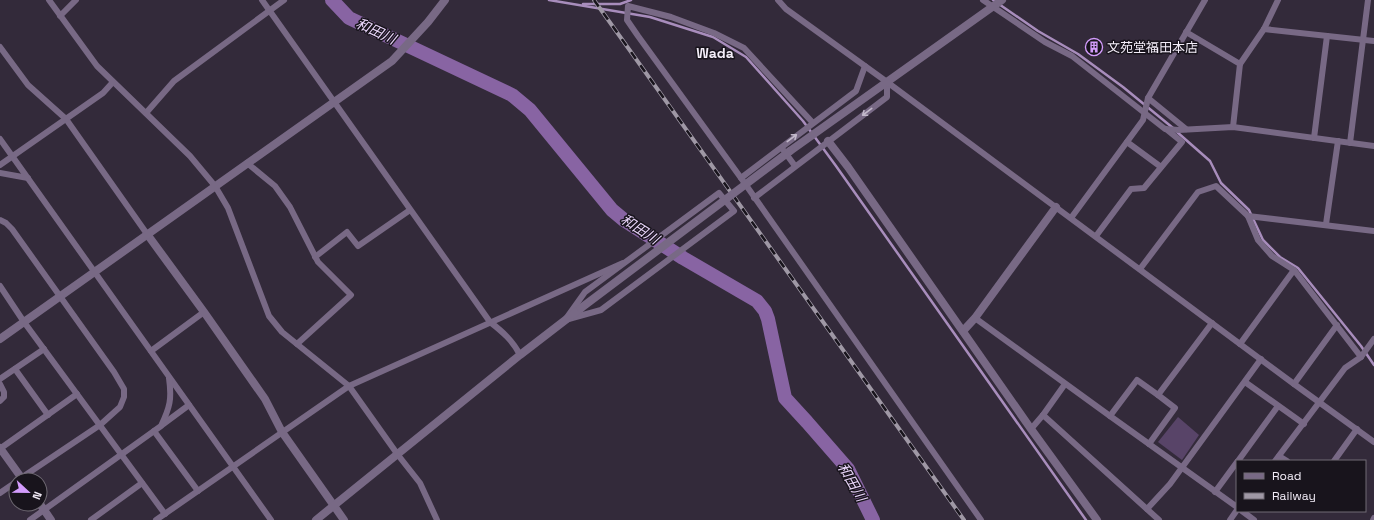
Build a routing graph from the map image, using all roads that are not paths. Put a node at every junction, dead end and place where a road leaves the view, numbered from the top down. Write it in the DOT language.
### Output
graph roads {
  1 [pos="49,0"];
  2 [pos="76,0"];
  3 [pos="262,0"];
  4 [pos="284,0"];
  5 [pos="445,0"];
  6 [pos="778,0"];
  7 [pos="983,0"];
  8 [pos="1002,0"];
  9 [pos="1205,0"];
  10 [pos="1278,0"];
  11 [pos="1368,0"];
  12 [pos="993,6"];
  13 [pos="269,10"];
  14 [pos="60,16"];
  15 [pos="1264,29"];
  16 [pos="1186,32"];
  17 [pos="1327,36"];
  18 [pos="1364,40"];
  19 [pos="1374,41"];
  20 [pos="0,47"];
  21 [pos="1240,64"];
  22 [pos="865,66"];
  23 [pos="113,82"];
  24 [pos="888,82"];
  25 [pos="334,103"];
  26 [pos="1146,105"];
  27 [pos="146,113"];
  28 [pos="66,118"];
  29 [pos="812,123"];
  30 [pos="1233,127"];
  31 [pos="1168,129"];
  32 [pos="1182,130"];
  33 [pos="1314,138"];
  34 [pos="0,139"];
  35 [pos="1338,141"];
  36 [pos="827,142"];
  37 [pos="1127,142"];
  38 [pos="1350,143"];
  39 [pos="1374,146"];
  40 [pos="781,147"];
  41 [pos="12,157"];
  42 [pos="247,163"];
  43 [pos="0,165"];
  44 [pos="795,166"];
  45 [pos="1162,167"];
  46 [pos="0,174"];
  47 [pos="28,178"];
  48 [pos="740,178"];
  49 [pos="215,186"];
  50 [pos="754,198"];
  51 [pos="1056,207"];
  52 [pos="410,210"];
  53 [pos="1249,216"];
  54 [pos="1071,218"];
  55 [pos="0,220"];
  56 [pos="1326,224"];
  57 [pos="1374,231"];
  58 [pos="147,234"];
  59 [pos="1096,236"];
  60 [pos="315,257"];
  61 [pos="623,263"];
  62 [pos="1140,269"];
  63 [pos="1294,270"];
  64 [pos="96,272"];
  65 [pos="0,286"];
  66 [pos="6,295"];
  67 [pos="59,297"];
  68 [pos="0,299"];
  69 [pos="204,312"];
  70 [pos="975,318"];
  71 [pos="565,320"];
  72 [pos="24,322"];
  73 [pos="490,322"];
  74 [pos="1212,323"];
  75 [pos="1337,325"];
  76 [pos="963,331"];
  77 [pos="0,339"];
  78 [pos="1374,339"];
  79 [pos="297,344"];
  80 [pos="1240,344"];
  81 [pos="44,349"];
  82 [pos="151,351"];
  83 [pos="520,355"];
  84 [pos="1362,356"];
  85 [pos="1261,359"];
  86 [pos="15,369"];
  87 [pos="168,374"];
  88 [pos="0,379"];
  89 [pos="1245,382"];
  90 [pos="0,384"];
  91 [pos="1065,384"];
  92 [pos="1294,384"];
  93 [pos="349,386"];
  94 [pos="77,394"];
  95 [pos="1158,395"];
  96 [pos="0,401"];
  97 [pos="1319,401"];
  98 [pos="190,405"];
  99 [pos="1278,406"];
  100 [pos="48,415"];
  101 [pos="1043,415"];
  102 [pos="1110,416"];
  103 [pos="1304,424"];
  104 [pos="100,425"];
  105 [pos="161,426"];
  106 [pos="1031,429"];
  107 [pos="1357,430"];
  108 [pos="154,431"];
  109 [pos="282,432"];
  110 [pos="1374,442"];
  111 [pos="1149,444"];
  112 [pos="0,448"];
  113 [pos="121,454"];
  114 [pos="398,455"];
  115 [pos="1277,458"];
  116 [pos="1238,460"];
  117 [pos="1335,460"];
  118 [pos="1236,462"];
  119 [pos="232,467"];
  120 [pos="1181,468"];
  121 [pos="15,472"];
  122 [pos="32,472"];
  123 [pos="142,483"];
  124 [pos="198,491"];
  125 [pos="1215,492"];
  126 [pos="48,503"];
  127 [pos="334,506"];
  128 [pos="1236,506"];
  129 [pos="1147,509"];
  130 [pos="1236,511"];
  131 [pos="37,512"];
  132 [pos="1243,512"];
  133 [pos="164,514"];
  134 [pos="30,520"];
  135 [pos="91,520"];
  136 [pos="157,520"];
  137 [pos="271,520"];
  138 [pos="316,520"];
  139 [pos="344,520"];
  140 [pos="437,520"];
  141 [pos="981,520"];
  142 [pos="1097,520"];
  143 [pos="1159,520"];
  144 [pos="1230,520"];
  145 [pos="1254,520"];
  1 -- 14 [label="street"];
  2 -- 14 [label="street"];
  3 -- 13 [label="street"];
  4 -- 13 [label="street"];
  5 -- 25 [label="street"];
  6 -- 22 [label="street"];
  7 -- 12 [label="street"];
  8 -- 12 [label="street"];
  9 -- 16 [label="street"];
  10 -- 15 [label="street"];
  11 -- 18 [label="street"];
  12 -- 24 [label="street"];
  12 -- 26 [label="street"];
  13 -- 25 [label="street"];
  13 -- 27 [label="street"];
  14 -- 23 [label="street"];
  15 -- 17 [label="street"];
  15 -- 21 [label="street"];
  16 -- 21 [label="street"];
  16 -- 26 [label="street"];
  17 -- 18 [label="street"];
  17 -- 33 [label="street"];
  18 -- 19 [label="street"];
  18 -- 38 [label="street"];
  20 -- 28 [label="street"];
  21 -- 30 [label="street"];
  22 -- 24 [label="street"];
  22 -- 29 [label="street"];
  23 -- 27 [label="street"];
  23 -- 28 [label="street"];
  24 -- 36 [label="street, one-way"];
  24 -- 51 [label="street"];
  24 -- 71 [label="street, bridge"];
  25 -- 42 [label="street"];
  25 -- 52 [label="street"];
  26 -- 31 [label="street"];
  26 -- 32 [label="street"];
  26 -- 37 [label="street"];
  27 -- 49 [label="street"];
  28 -- 41 [label="street"];
  28 -- 58 [label="street"];
  40 -- 29 [label="street, one-way"];
  29 -- 48 [label="street"];
  30 -- 32 [label="street"];
  30 -- 33 [label="street"];
  31 -- 32 [label="street"];
  31 -- 45 [label="street"];
  33 -- 35 [label="street"];
  34 -- 41 [label="street"];
  35 -- 38 [label="street"];
  35 -- 56 [label="street"];
  36 -- 44 [label="street"];
  36 -- 76 [label="street"];
  37 -- 45 [label="street"];
  37 -- 54 [label="street"];
  38 -- 39 [label="street"];
  40 -- 44 [label="street"];
  40 -- 48 [label="street"];
  41 -- 43 [label="street"];
  41 -- 47 [label="street"];
  42 -- 49 [label="street"];
  42 -- 60 [label="street"];
  44 -- 50 [label="street"];
  45 -- 59 [label="street"];
  46 -- 47 [label="street"];
  47 -- 64 [label="street"];
  48 -- 50 [label="street"];
  49 -- 58 [label="street"];
  49 -- 79 [label="street"];
  50 -- 141 [label="street"];
  51 -- 54 [label="street"];
  51 -- 70 [label="street"];
  52 -- 60 [label="street"];
  52 -- 73 [label="street"];
  53 -- 56 [label="street"];
  53 -- 62 [label="street"];
  53 -- 63 [label="street"];
  54 -- 59 [label="street"];
  55 -- 67 [label="street"];
  56 -- 57 [label="street"];
  58 -- 64 [label="street"];
  58 -- 69 [label="street"];
  59 -- 62 [label="street"];
  60 -- 79 [label="street"];
  61 -- 71 [label="street"];
  61 -- 71 [label="street"];
  61 -- 73 [label="street"];
  62 -- 74 [label="street"];
  63 -- 75 [label="street"];
  63 -- 80 [label="street"];
  64 -- 67 [label="street"];
  64 -- 82 [label="street"];
  65 -- 66 [label="street"];
  66 -- 68 [label="street"];
  66 -- 72 [label="street"];
  67 -- 72 [label="street"];
  67 -- 104 [label="street"];
  69 -- 82 [label="street"];
  69 -- 109 [label="street"];
  70 -- 76 [label="street"];
  70 -- 91 [label="street"];
  71 -- 83 [label="street"];
  72 -- 77 [label="street"];
  72 -- 81 [label="street"];
  73 -- 83 [label="street"];
  73 -- 93 [label="street"];
  74 -- 80 [label="street"];
  74 -- 95 [label="street"];
  75 -- 84 [label="street"];
  75 -- 92 [label="street"];
  76 -- 106 [label="street"];
  78 -- 84 [label="street"];
  79 -- 93 [label="street"];
  80 -- 85 [label="street"];
  81 -- 86 [label="street"];
  81 -- 94 [label="street"];
  82 -- 87 [label="street"];
  83 -- 114 [label="street"];
  84 -- 97 [label="street"];
  85 -- 89 [label="street"];
  85 -- 92 [label="street"];
  86 -- 88 [label="street"];
  86 -- 100 [label="street"];
  87 -- 98 [label="street"];
  87 -- 105 [label="street"];
  89 -- 99 [label="street"];
  89 -- 120 [label="street"];
  90 -- 96 [label="street"];
  91 -- 101 [label="street"];
  91 -- 102 [label="street"];
  92 -- 97 [label="street"];
  93 -- 109 [label="street"];
  93 -- 114 [label="street"];
  94 -- 100 [label="street"];
  94 -- 104 [label="street"];
  95 -- 102 [label="street"];
  95 -- 111 [label="street"];
  97 -- 103 [label="street"];
  97 -- 107 [label="street"];
  98 -- 105 [label="street"];
  98 -- 119 [label="street"];
  99 -- 103 [label="street"];
  99 -- 116 [label="street"];
  100 -- 112 [label="street"];
  101 -- 106 [label="street"];
  101 -- 129 [label="street"];
  102 -- 111 [label="street"];
  103 -- 115 [label="street"];
  104 -- 113 [label="street"];
  104 -- 122 [label="street"];
  105 -- 108 [label="street"];
  106 -- 142 [label="street"];
  107 -- 110 [label="street"];
  107 -- 117 [label="street"];
  108 -- 113 [label="street"];
  108 -- 124 [label="street"];
  109 -- 119 [label="street"];
  109 -- 127 [label="street"];
  111 -- 120 [label="street"];
  112 -- 121 [label="street"];
  113 -- 123 [label="street"];
  113 -- 126 [label="street"];
  114 -- 127 [label="street"];
  114 -- 140 [label="street"];
  118 -- 125 [label="street"];
  119 -- 124 [label="street"];
  119 -- 137 [label="street"];
  120 -- 125 [label="street"];
  120 -- 129 [label="street"];
  123 -- 133 [label="street"];
  123 -- 135 [label="street"];
  124 -- 133 [label="street"];
  125 -- 128 [label="street"];
  127 -- 138 [label="street"];
  127 -- 139 [label="street"];
  129 -- 143 [label="street"];
  130 -- 144 [label="street"];
  131 -- 134 [label="street"];
  132 -- 145 [label="street"];
  133 -- 136 [label="street"];
}
